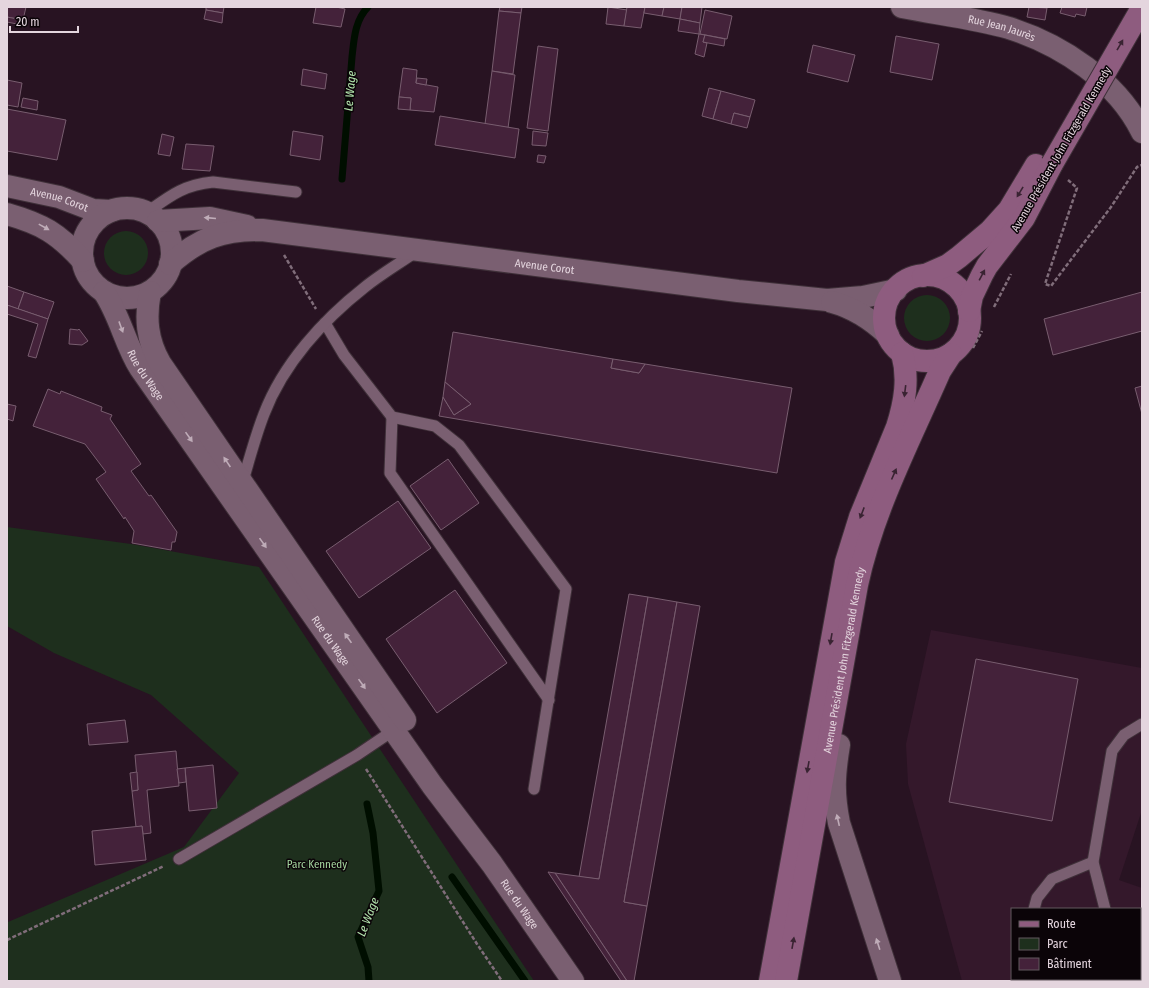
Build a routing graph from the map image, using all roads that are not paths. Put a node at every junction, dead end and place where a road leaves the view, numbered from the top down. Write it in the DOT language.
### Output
graph roads {
  1 [pos="1125,7"];
  2 [pos="911,8"];
  3 [pos="1142,8"];
  4 [pos="1142,132"];
  5 [pos="1046,161"];
  6 [pos="7,186"];
  7 [pos="296,192"];
  8 [pos="110,211"];
  9 [pos="7,214"];
  10 [pos="152,217"];
  11 [pos="266,230"];
  12 [pos="418,250"];
  13 [pos="83,261"];
  14 [pos="170,264"];
  15 [pos="923,276"];
  16 [pos="896,290"];
  17 [pos="104,292"];
  18 [pos="150,292"];
  19 [pos="827,300"];
  20 [pos="969,311"];
  21 [pos="325,323"];
  22 [pos="888,335"];
  23 [pos="902,353"];
  24 [pos="951,354"];
  25 [pos="392,417"];
  26 [pos="242,484"];
  27 [pos="862,563"];
  28 [pos="549,700"];
  29 [pos="1142,724"];
  30 [pos="400,726"];
  31 [pos="534,789"];
  32 [pos="178,858"];
  33 [pos="1093,862"];
  34 [pos="1034,908"];
  35 [pos="1105,908"];
  36 [pos="573,981"];
  37 [pos="586,981"];
  38 [pos="770,981"];
  39 [pos="786,981"];
  40 [pos="890,981"];
  1 -- 5 [label="main road, Avenue Président John Fitzgerald Kennedy"];
  2 -- 4 [label="street, Rue Jean Jaurès"];
  5 -- 3 [label="main road, Avenue Président John Fitzgerald Kennedy, one-way, bridge"];
  5 -- 15 [label="main road, Avenue Président John Fitzgerald Kennedy, one-way"];
  20 -- 5 [label="main road, Avenue Président John Fitzgerald Kennedy, one-way"];
  6 -- 8 [label="street, Avenue Corot"];
  7 -- 10 [label="lane"];
  8 -- 10 [label="street, Avenue Corot"];
  8 -- 13 [label="street, Avenue Corot"];
  9 -- 13 [label="street, Avenue Corot, one-way"];
  11 -- 10 [label="street, Avenue Corot, one-way"];
  10 -- 14 [label="street, Avenue Corot"];
  11 -- 12 [label="street, Avenue Corot"];
  11 -- 14 [label="street, Avenue Corot"];
  12 -- 19 [label="street, Avenue Corot"];
  12 -- 21 [label="lane"];
  13 -- 17 [label="street, Avenue Corot"];
  14 -- 18 [label="street, Avenue Corot"];
  15 -- 16 [label="main road, Avenue Président John Fitzgerald Kennedy"];
  15 -- 20 [label="main road, Avenue Président John Fitzgerald Kennedy"];
  16 -- 19 [label="street, Avenue Corot"];
  16 -- 22 [label="main road, Avenue Président John Fitzgerald Kennedy"];
  17 -- 18 [label="street, Avenue Corot"];
  17 -- 30 [label="street, Rue du Wage, one-way"];
  26 -- 18 [label="street, Rue du Wage, one-way"];
  19 -- 22 [label="street, Avenue Corot"];
  20 -- 24 [label="main road, Avenue Président John Fitzgerald Kennedy"];
  21 -- 25 [label="lane"];
  21 -- 26 [label="lane"];
  22 -- 23 [label="main road, Avenue Président John Fitzgerald Kennedy"];
  23 -- 24 [label="main road, Avenue Président John Fitzgerald Kennedy"];
  23 -- 38 [label="main road, Avenue Président John Fitzgerald Kennedy, one-way"];
  27 -- 24 [label="main road, Avenue Président John Fitzgerald Kennedy, one-way"];
  25 -- 28 [label="lane"];
  25 -- 28 [label="lane"];
  30 -- 26 [label="street, Rue du Wage, one-way"];
  39 -- 27 [label="main road, Avenue Président John Fitzgerald Kennedy, one-way"];
  40 -- 27 [label="street, one-way"];
  28 -- 31 [label="lane"];
  29 -- 33 [label="lane"];
  30 -- 32 [label="lane"];
  30 -- 36 [label="street, Rue du Wage"];
  30 -- 37 [label="street, Rue du Wage"];
  33 -- 34 [label="lane"];
  33 -- 35 [label="lane"];
}
